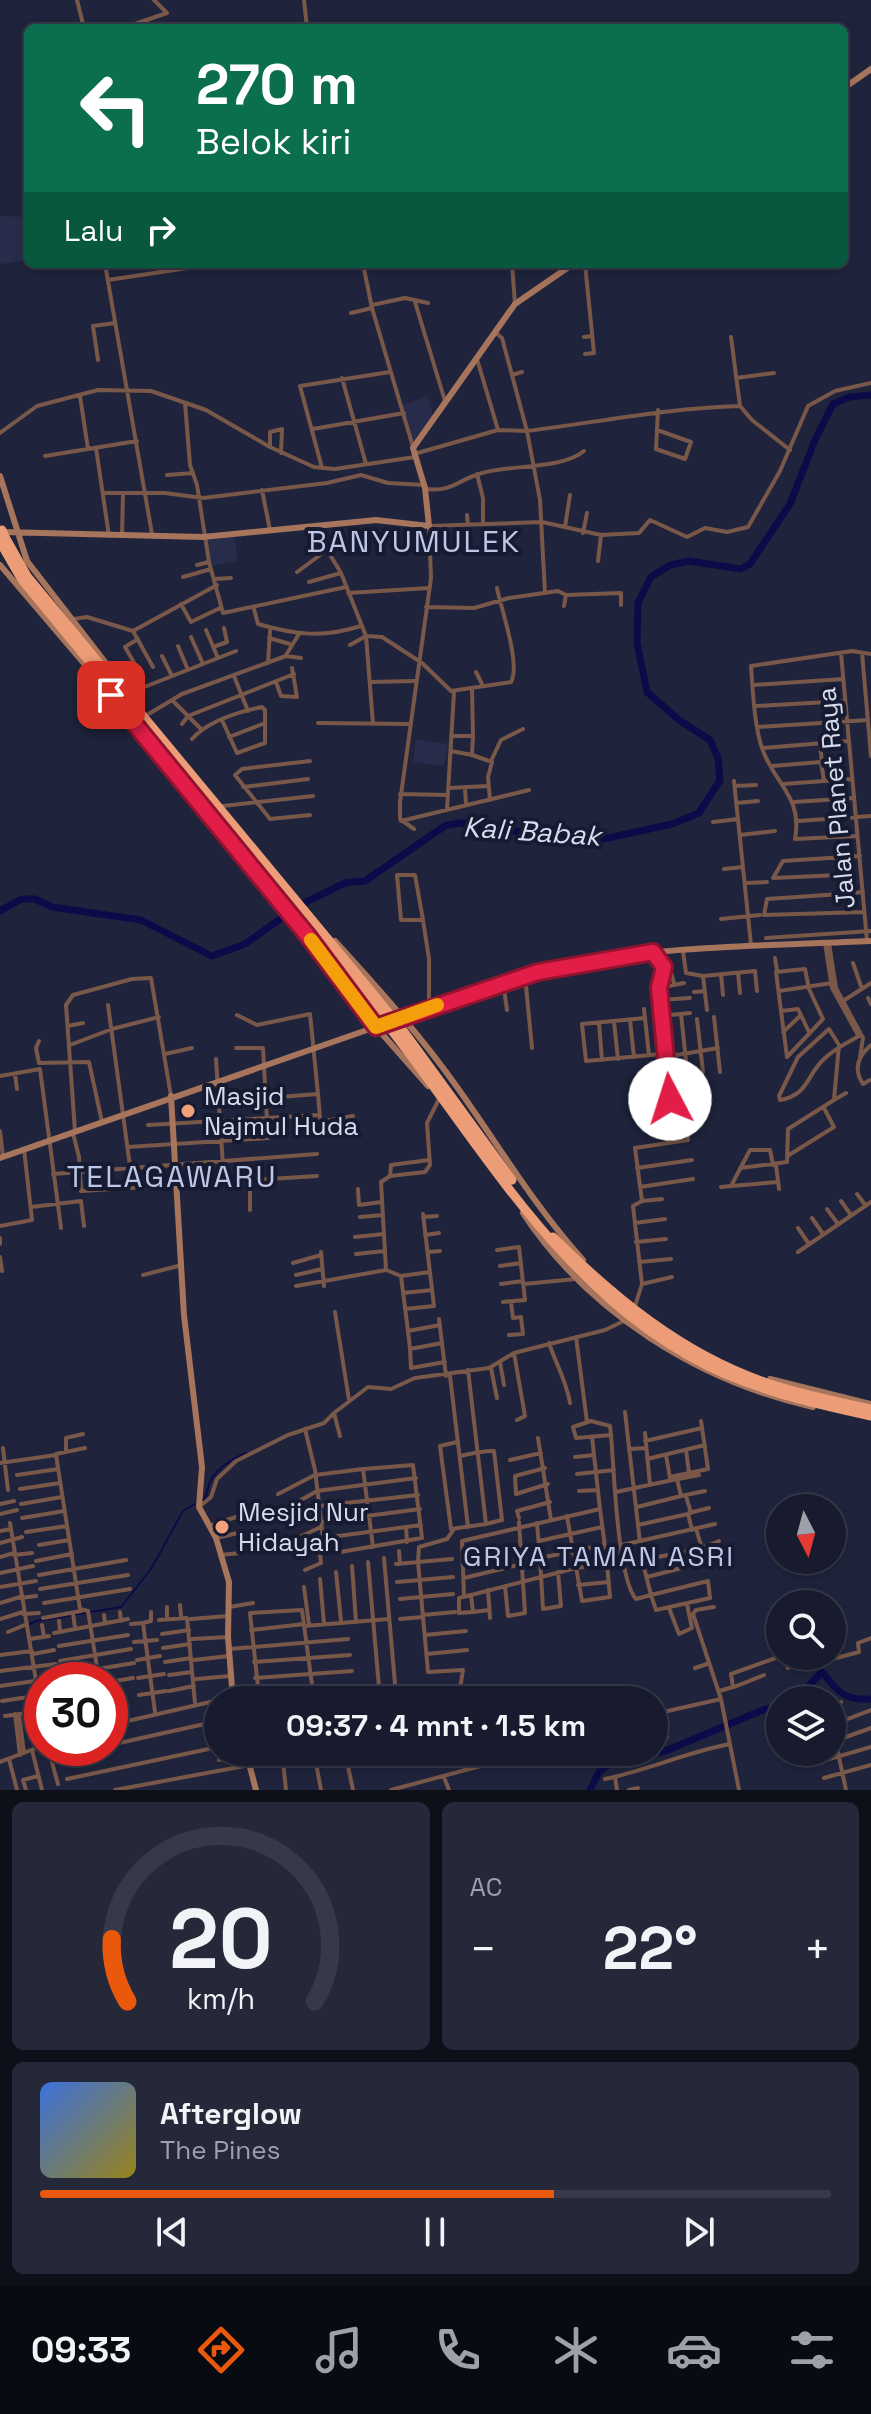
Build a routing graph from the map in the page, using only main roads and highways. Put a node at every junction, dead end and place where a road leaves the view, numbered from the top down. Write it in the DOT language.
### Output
graph roads {
  1 [pos="1,533"];
  2 [pos="129,694"];
  3 [pos="118,703"];
  4 [pos="140,716"];
  5 [pos="268,875"];
  6 [pos="491,1137"];
  7 [pos="485,1157"];
  8 [pos="496,1164"];
  9 [pos="507,1178"];
  10 [pos="518,1179"];
  11 [pos="511,1194"];
  12 [pos="871,1406"];
  13 [pos="871,1418"];
  1 -- 4 [label="highway"];
  2 -- 4 [label="highway"];
  3 -- 4 [label="highway"];
  4 -- 5 [label="highway"];
  4 -- 5 [label="highway"];
  5 -- 8 [label="highway"];
  6 -- 8 [label="highway"];
  7 -- 8 [label="highway"];
  8 -- 9 [label="highway"];
  9 -- 10 [label="highway"];
  9 -- 11 [label="highway"];
  9 -- 12 [label="highway"];
  9 -- 13 [label="highway"];
}
